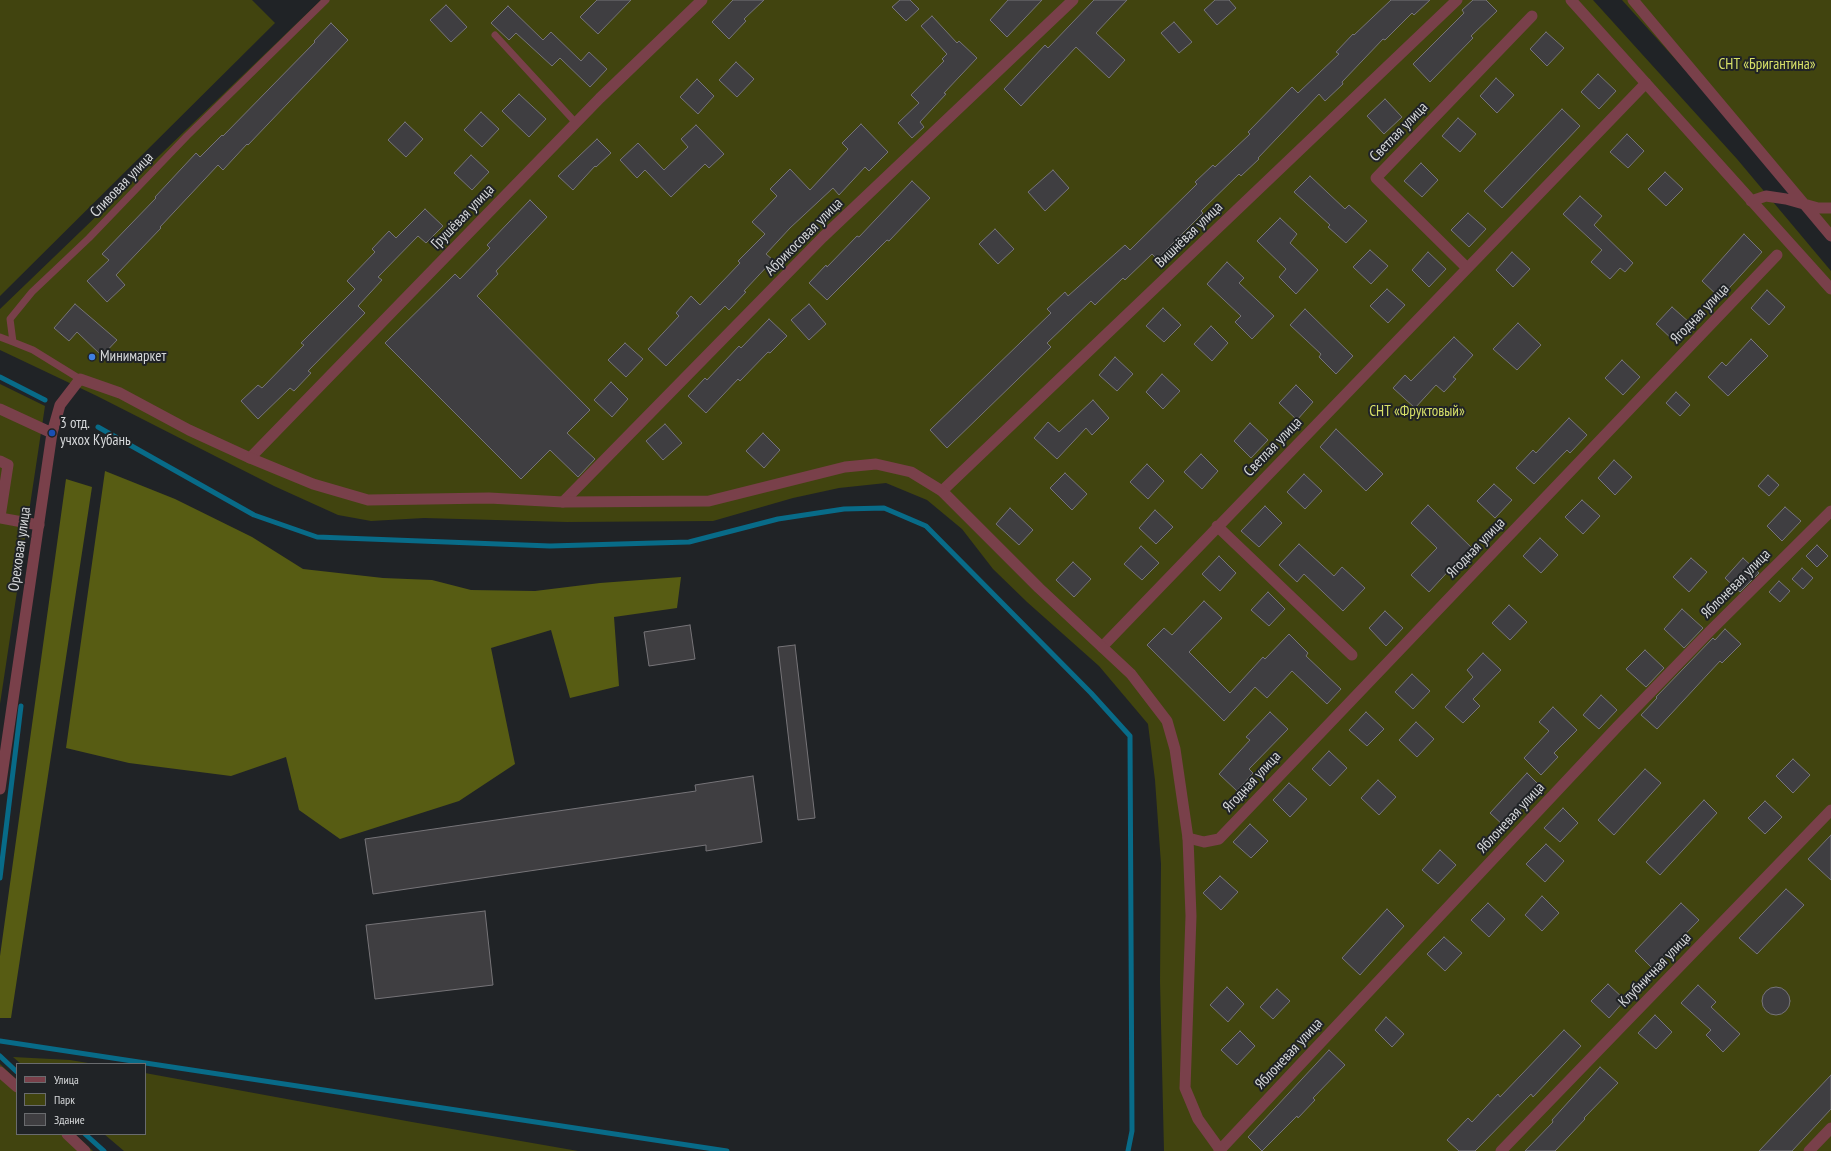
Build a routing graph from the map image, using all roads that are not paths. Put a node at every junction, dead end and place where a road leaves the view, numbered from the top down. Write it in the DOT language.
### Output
graph roads {
  1 [pos="326,0"];
  2 [pos="702,0"];
  3 [pos="1073,0"];
  4 [pos="1457,0"];
  5 [pos="1571,0"];
  6 [pos="1640,2"];
  7 [pos="1532,16"];
  8 [pos="495,35"];
  9 [pos="1646,83"];
  10 [pos="576,123"];
  11 [pos="1752,201"];
  12 [pos="1803,204"];
  13 [pos="1831,208"];
  14 [pos="1831,236"];
  15 [pos="1777,255"];
  16 [pos="1467,268"];
  17 [pos="1831,289"];
  18 [pos="0,337"];
  19 [pos="13,342"];
  20 [pos="80,379"];
  21 [pos="0,409"];
  22 [pos="52,433"];
  23 [pos="250,458"];
  24 [pos="0,461"];
  25 [pos="942,491"];
  26 [pos="563,502"];
  27 [pos="1831,511"];
  28 [pos="0,518"];
  29 [pos="39,525"];
  30 [pos="1218,526"];
  31 [pos="1102,647"];
  32 [pos="1352,655"];
  33 [pos="0,789"];
  34 [pos="1831,810"];
  35 [pos="1188,838"];
  36 [pos="0,1072"];
  37 [pos="16,1087"];
  38 [pos="1831,1128"];
  39 [pos="68,1135"];
  40 [pos="85,1151"];
  41 [pos="1220,1151"];
  42 [pos="1501,1151"];
  43 [pos="1809,1151"];
  1 -- 19 [label="lane, Сливовая улица"];
  2 -- 10 [label="street, Грушёвая улица"];
  3 -- 26 [label="street, Абрикосовая улица"];
  4 -- 25 [label="street, Вишнёвая улица"];
  5 -- 9 [label="street"];
  6 -- 12 [label="street"];
  7 -- 16 [label="street, Светлая улица"];
  8 -- 10 [label="lane"];
  9 -- 11 [label="street"];
  9 -- 16 [label="street, Светлая улица"];
  10 -- 23 [label="street, Грушёвая улица"];
  11 -- 12 [label="street"];
  11 -- 17 [label="street"];
  12 -- 13 [label="street"];
  12 -- 14 [label="street"];
  15 -- 35 [label="street, Ягодная улица"];
  16 -- 30 [label="street, Светлая улица"];
  18 -- 19 [label="lane"];
  19 -- 20 [label="lane"];
  20 -- 22 [label="street, Ореховая улица"];
  20 -- 23 [label="street"];
  21 -- 22 [label="street"];
  22 -- 29 [label="street, Ореховая улица"];
  23 -- 26 [label="street"];
  24 -- 28 [label="street"];
  25 -- 26 [label="street"];
  25 -- 31 [label="street"];
  27 -- 41 [label="street, Яблоневая улица"];
  28 -- 29 [label="street"];
  29 -- 33 [label="street, Ореховая улица"];
  30 -- 31 [label="street, Светлая улица"];
  30 -- 32 [label="street"];
  31 -- 35 [label="street"];
  34 -- 42 [label="street, Клубничная улица"];
  35 -- 41 [label="street"];
  36 -- 37 [label="street"];
  38 -- 43 [label="street"];
  39 -- 40 [label="street"];
}
